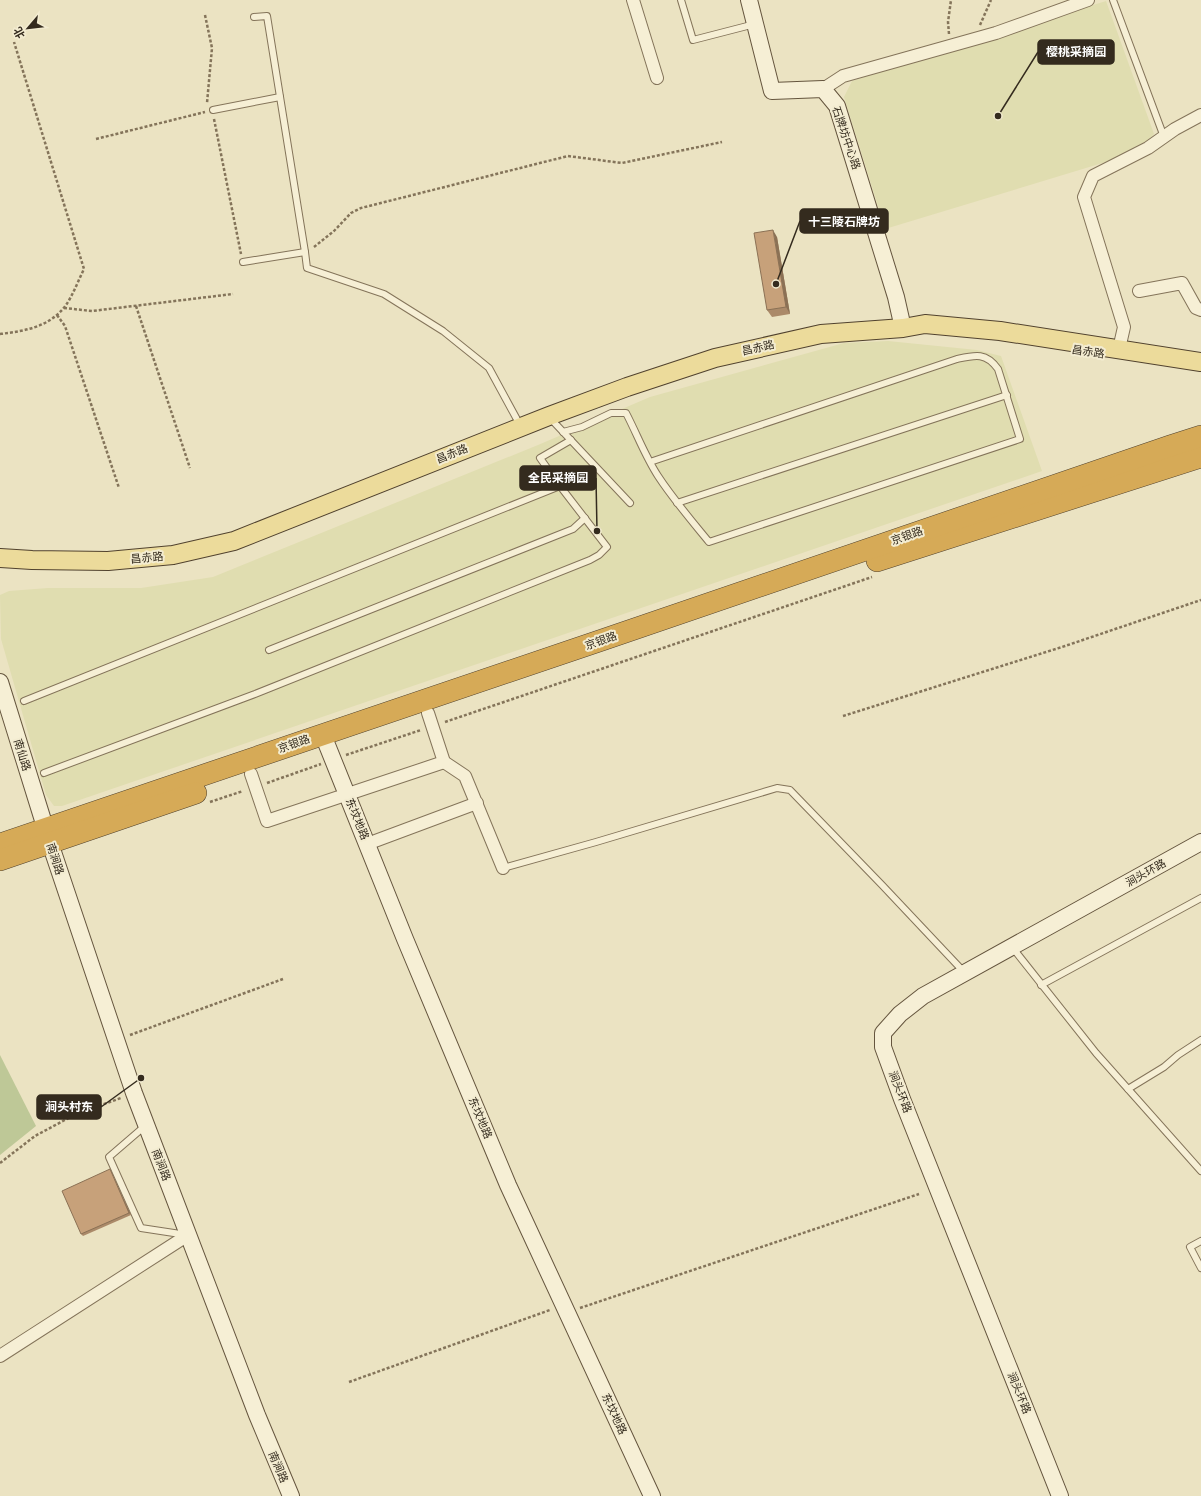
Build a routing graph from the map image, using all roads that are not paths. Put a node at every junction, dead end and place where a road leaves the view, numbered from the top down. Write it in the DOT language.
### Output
graph roads {
  1 [pos="633,0"];
  2 [pos="681,0"];
  3 [pos="749,0"];
  4 [pos="1088,0"];
  5 [pos="1113,0"];
  6 [pos="254,17"];
  7 [pos="755,24"];
  8 [pos="657,78"];
  9 [pos="823,89"];
  10 [pos="280,96"];
  11 [pos="209,111"];
  12 [pos="1201,115"];
  13 [pos="1164,137"];
  14 [pos="305,252"];
  15 [pos="243,262"];
  16 [pos="1139,291"];
  17 [pos="1201,310"];
  18 [pos="903,328"];
  19 [pos="1119,349"];
  20 [pos="1201,362"];
  21 [pos="1201,372"];
  22 [pos="1006,395"];
  23 [pos="549,416"];
  24 [pos="521,427"];
  25 [pos="563,432"];
  26 [pos="1201,436"];
  27 [pos="571,440"];
  28 [pos="1201,457"];
  29 [pos="650,462"];
  30 [pos="560,486"];
  31 [pos="630,503"];
  32 [pos="677,503"];
  33 [pos="585,518"];
  34 [pos="0,558"];
  35 [pos="738,608"];
  36 [pos="694,623"];
  37 [pos="269,650"];
  38 [pos="0,682"];
  39 [pos="24,701"];
  40 [pos="430,719"];
  41 [pos="328,747"];
  42 [pos="444,762"];
  43 [pos="44,773"];
  44 [pos="254,780"];
  45 [pos="347,794"];
  46 [pos="476,803"];
  47 [pos="47,836"];
  48 [pos="1201,842"];
  49 [pos="0,844"];
  50 [pos="367,844"];
  51 [pos="0,860"];
  52 [pos="503,868"];
  53 [pos="1201,898"];
  54 [pos="1012,947"];
  55 [pos="965,973"];
  56 [pos="1042,984"];
  57 [pos="1201,1040"];
  58 [pos="1128,1089"];
  59 [pos="146,1125"];
  60 [pos="1201,1171"];
  61 [pos="188,1235"];
  62 [pos="1201,1241"];
  63 [pos="1201,1268"];
  64 [pos="0,1356"];
  65 [pos="291,1496"];
  66 [pos="652,1496"];
  67 [pos="1060,1496"];
  1 -- 8 [label="street"];
  2 -- 7 [label="lane"];
  3 -- 7 [label="street"];
  4 -- 9 [label="street"];
  5 -- 13 [label="lane"];
  6 -- 10 [label="lane"];
  7 -- 9 [label="street"];
  9 -- 18 [label="street, 石牌坊中心路"];
  10 -- 11 [label="lane"];
  10 -- 14 [label="lane"];
  12 -- 13 [label="street"];
  13 -- 19 [label="street"];
  14 -- 15 [label="lane"];
  14 -- 24 [label="lane"];
  16 -- 17 [label="street"];
  18 -- 19 [label="main road, 昌赤路"];
  18 -- 21 [label="main road, 昌赤路"];
  18 -- 23 [label="main road, 昌赤路"];
  19 -- 20 [label="main road, 昌赤路"];
  22 -- 29 [label="lane"];
  22 -- 32 [label="lane"];
  22 -- 32 [label="lane"];
  23 -- 24 [label="main road, 昌赤路"];
  23 -- 25 [label="lane"];
  24 -- 34 [label="main road, 昌赤路"];
  25 -- 27 [label="lane"];
  25 -- 29 [label="lane"];
  26 -- 35 [label="highway, 京银路"];
  27 -- 30 [label="lane"];
  27 -- 31 [label="lane"];
  28 -- 35 [label="highway, 京银路"];
  29 -- 32 [label="lane"];
  30 -- 33 [label="lane"];
  30 -- 39 [label="lane"];
  33 -- 37 [label="lane"];
  33 -- 43 [label="lane"];
  35 -- 36 [label="highway, 京银路"];
  36 -- 40 [label="highway, 京银路"];
  36 -- 41 [label="highway, 京银路"];
  38 -- 47 [label="street, 南仙路"];
  40 -- 41 [label="highway, 京银路"];
  40 -- 42 [label="street"];
  41 -- 44 [label="highway, 京银路"];
  41 -- 45 [label="street, 东坟地路"];
  41 -- 47 [label="highway, 京银路"];
  42 -- 45 [label="street"];
  42 -- 46 [label="street"];
  44 -- 45 [label="street"];
  44 -- 47 [label="highway, 京银路"];
  45 -- 50 [label="street, 东坟地路"];
  46 -- 50 [label="street"];
  46 -- 52 [label="street"];
  47 -- 49 [label="highway, 京银路"];
  47 -- 51 [label="highway, 京银路"];
  47 -- 59 [label="street, 南涧路"];
  48 -- 54 [label="street, 涧头环路"];
  50 -- 66 [label="street, 东坟地路"];
  52 -- 55 [label="lane"];
  53 -- 56 [label="lane"];
  54 -- 55 [label="street, 涧头环路"];
  54 -- 56 [label="lane"];
  55 -- 67 [label="street, 涧头环路"];
  56 -- 58 [label="lane"];
  57 -- 58 [label="lane"];
  58 -- 60 [label="lane"];
  59 -- 61 [label="street, 南涧路"];
  59 -- 61 [label="lane"];
  61 -- 64 [label="street"];
  61 -- 65 [label="street, 南涧路"];
  62 -- 63 [label="lane"];
}
